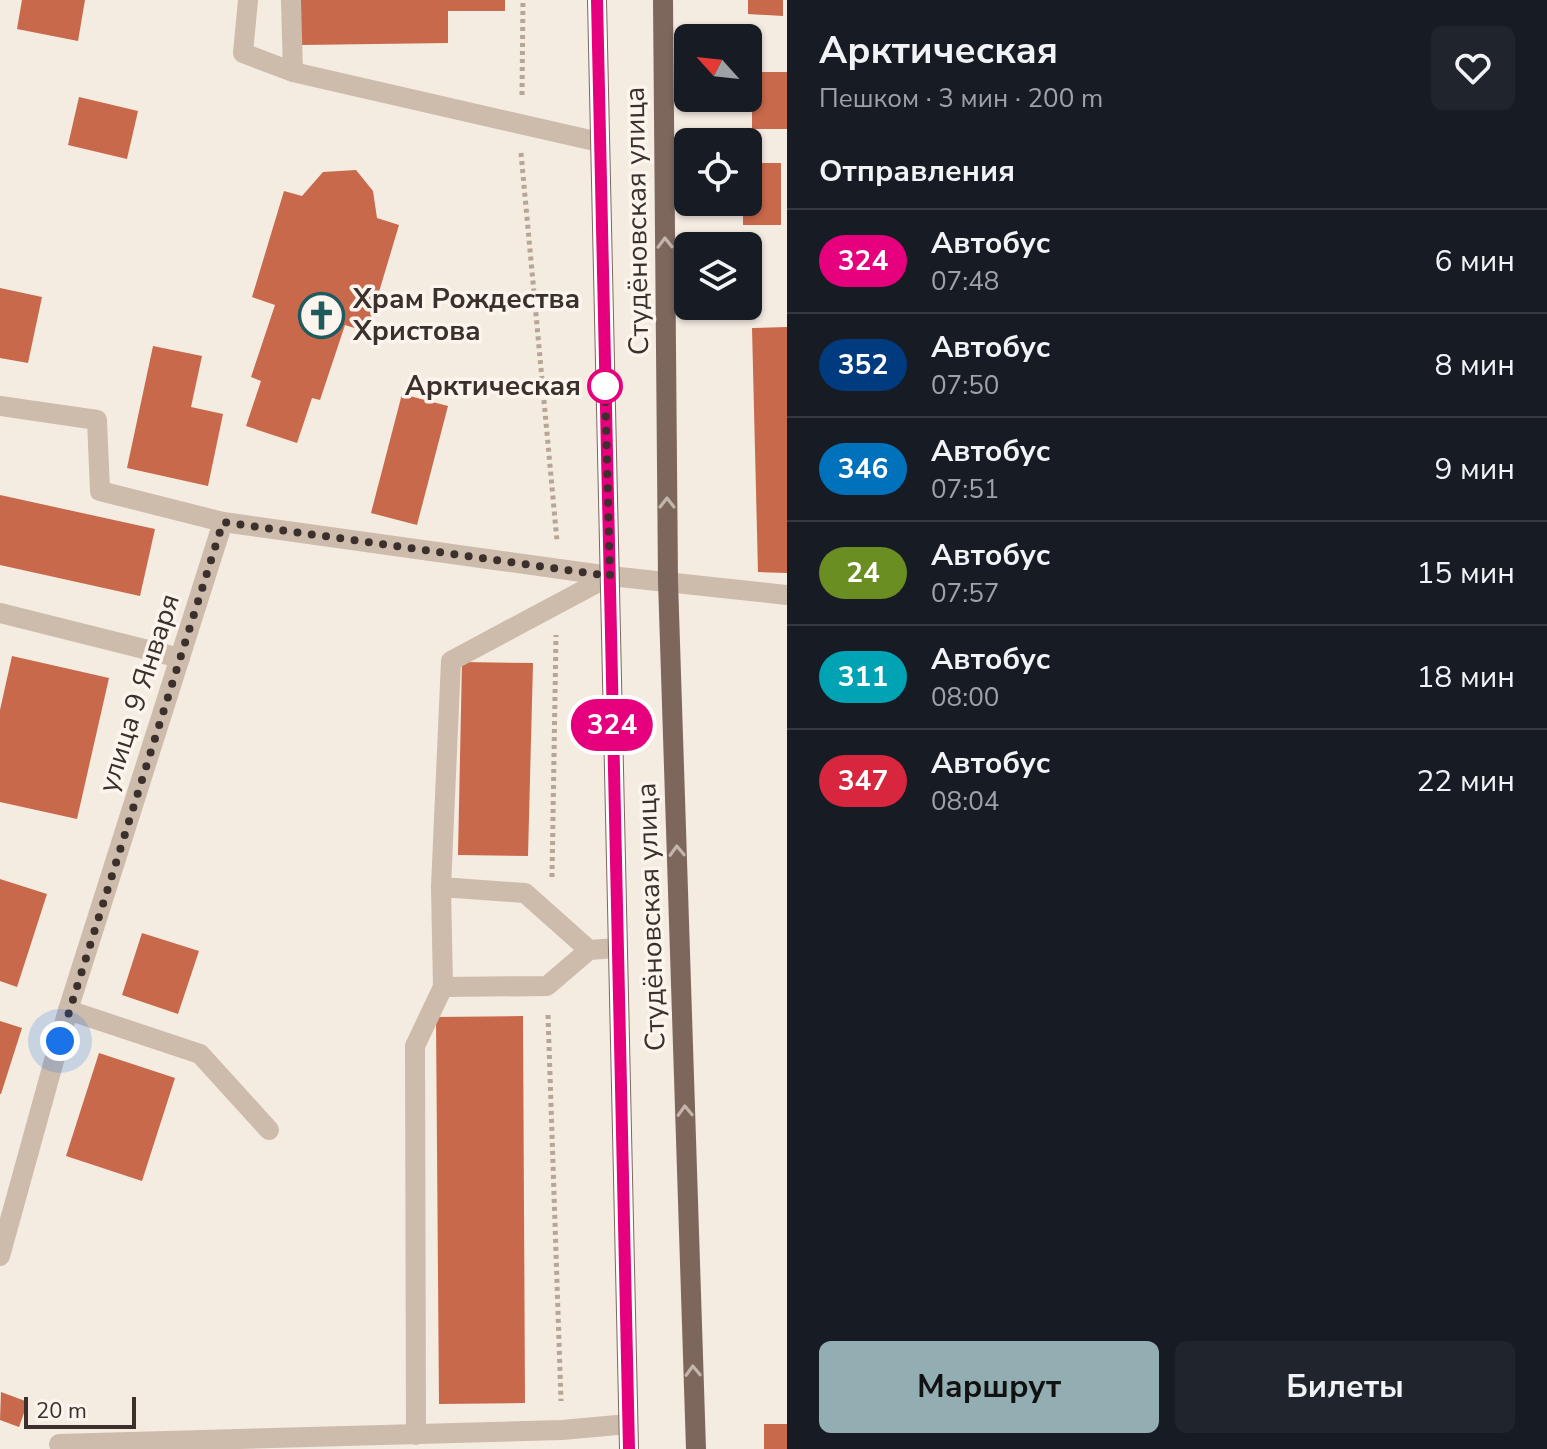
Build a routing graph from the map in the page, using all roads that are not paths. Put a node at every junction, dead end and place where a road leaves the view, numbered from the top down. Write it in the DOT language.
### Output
graph roads {
  1 [pos="248,0"];
  2 [pos="291,0"];
  3 [pos="597,0"];
  4 [pos="663,0"];
  5 [pos="293,72"];
  6 [pos="599,142"];
  7 [pos="0,406"];
  8 [pos="223,522"];
  9 [pos="610,576"];
  10 [pos="668,581"];
  11 [pos="787,595"];
  12 [pos="0,613"];
  13 [pos="180,658"];
  14 [pos="441,887"];
  15 [pos="616,948"];
  16 [pos="589,950"];
  17 [pos="443,987"];
  18 [pos="68,1010"];
  19 [pos="269,1130"];
  20 [pos="0,1256"];
  21 [pos="628,1424"];
  22 [pos="416,1435"];
  23 [pos="59,1444"];
  24 [pos="629,1449"];
  25 [pos="696,1449"];
  1 -- 5 [label="street"];
  2 -- 5 [label="street"];
  3 -- 6 [label="main road, Студёновская улица"];
  10 -- 4 [label="main road, Студёновская улица, one-way"];
  5 -- 6 [label="street"];
  6 -- 9 [label="main road, Студёновская улица"];
  7 -- 8 [label="street"];
  8 -- 9 [label="street"];
  8 -- 13 [label="street, улица 9 Января"];
  9 -- 10 [label="street"];
  9 -- 14 [label="street"];
  9 -- 15 [label="main road, Студёновская улица"];
  10 -- 11 [label="street"];
  25 -- 10 [label="main road, Студёновская улица, one-way"];
  12 -- 13 [label="street"];
  13 -- 18 [label="street, улица 9 Января"];
  14 -- 16 [label="street"];
  14 -- 17 [label="street"];
  15 -- 16 [label="street"];
  15 -- 21 [label="main road, Студёновская улица"];
  16 -- 17 [label="street"];
  17 -- 22 [label="street"];
  18 -- 19 [label="street"];
  18 -- 20 [label="street, улица 9 Января"];
  21 -- 22 [label="street"];
  21 -- 24 [label="main road, Студёновская улица"];
  22 -- 23 [label="street"];
}
